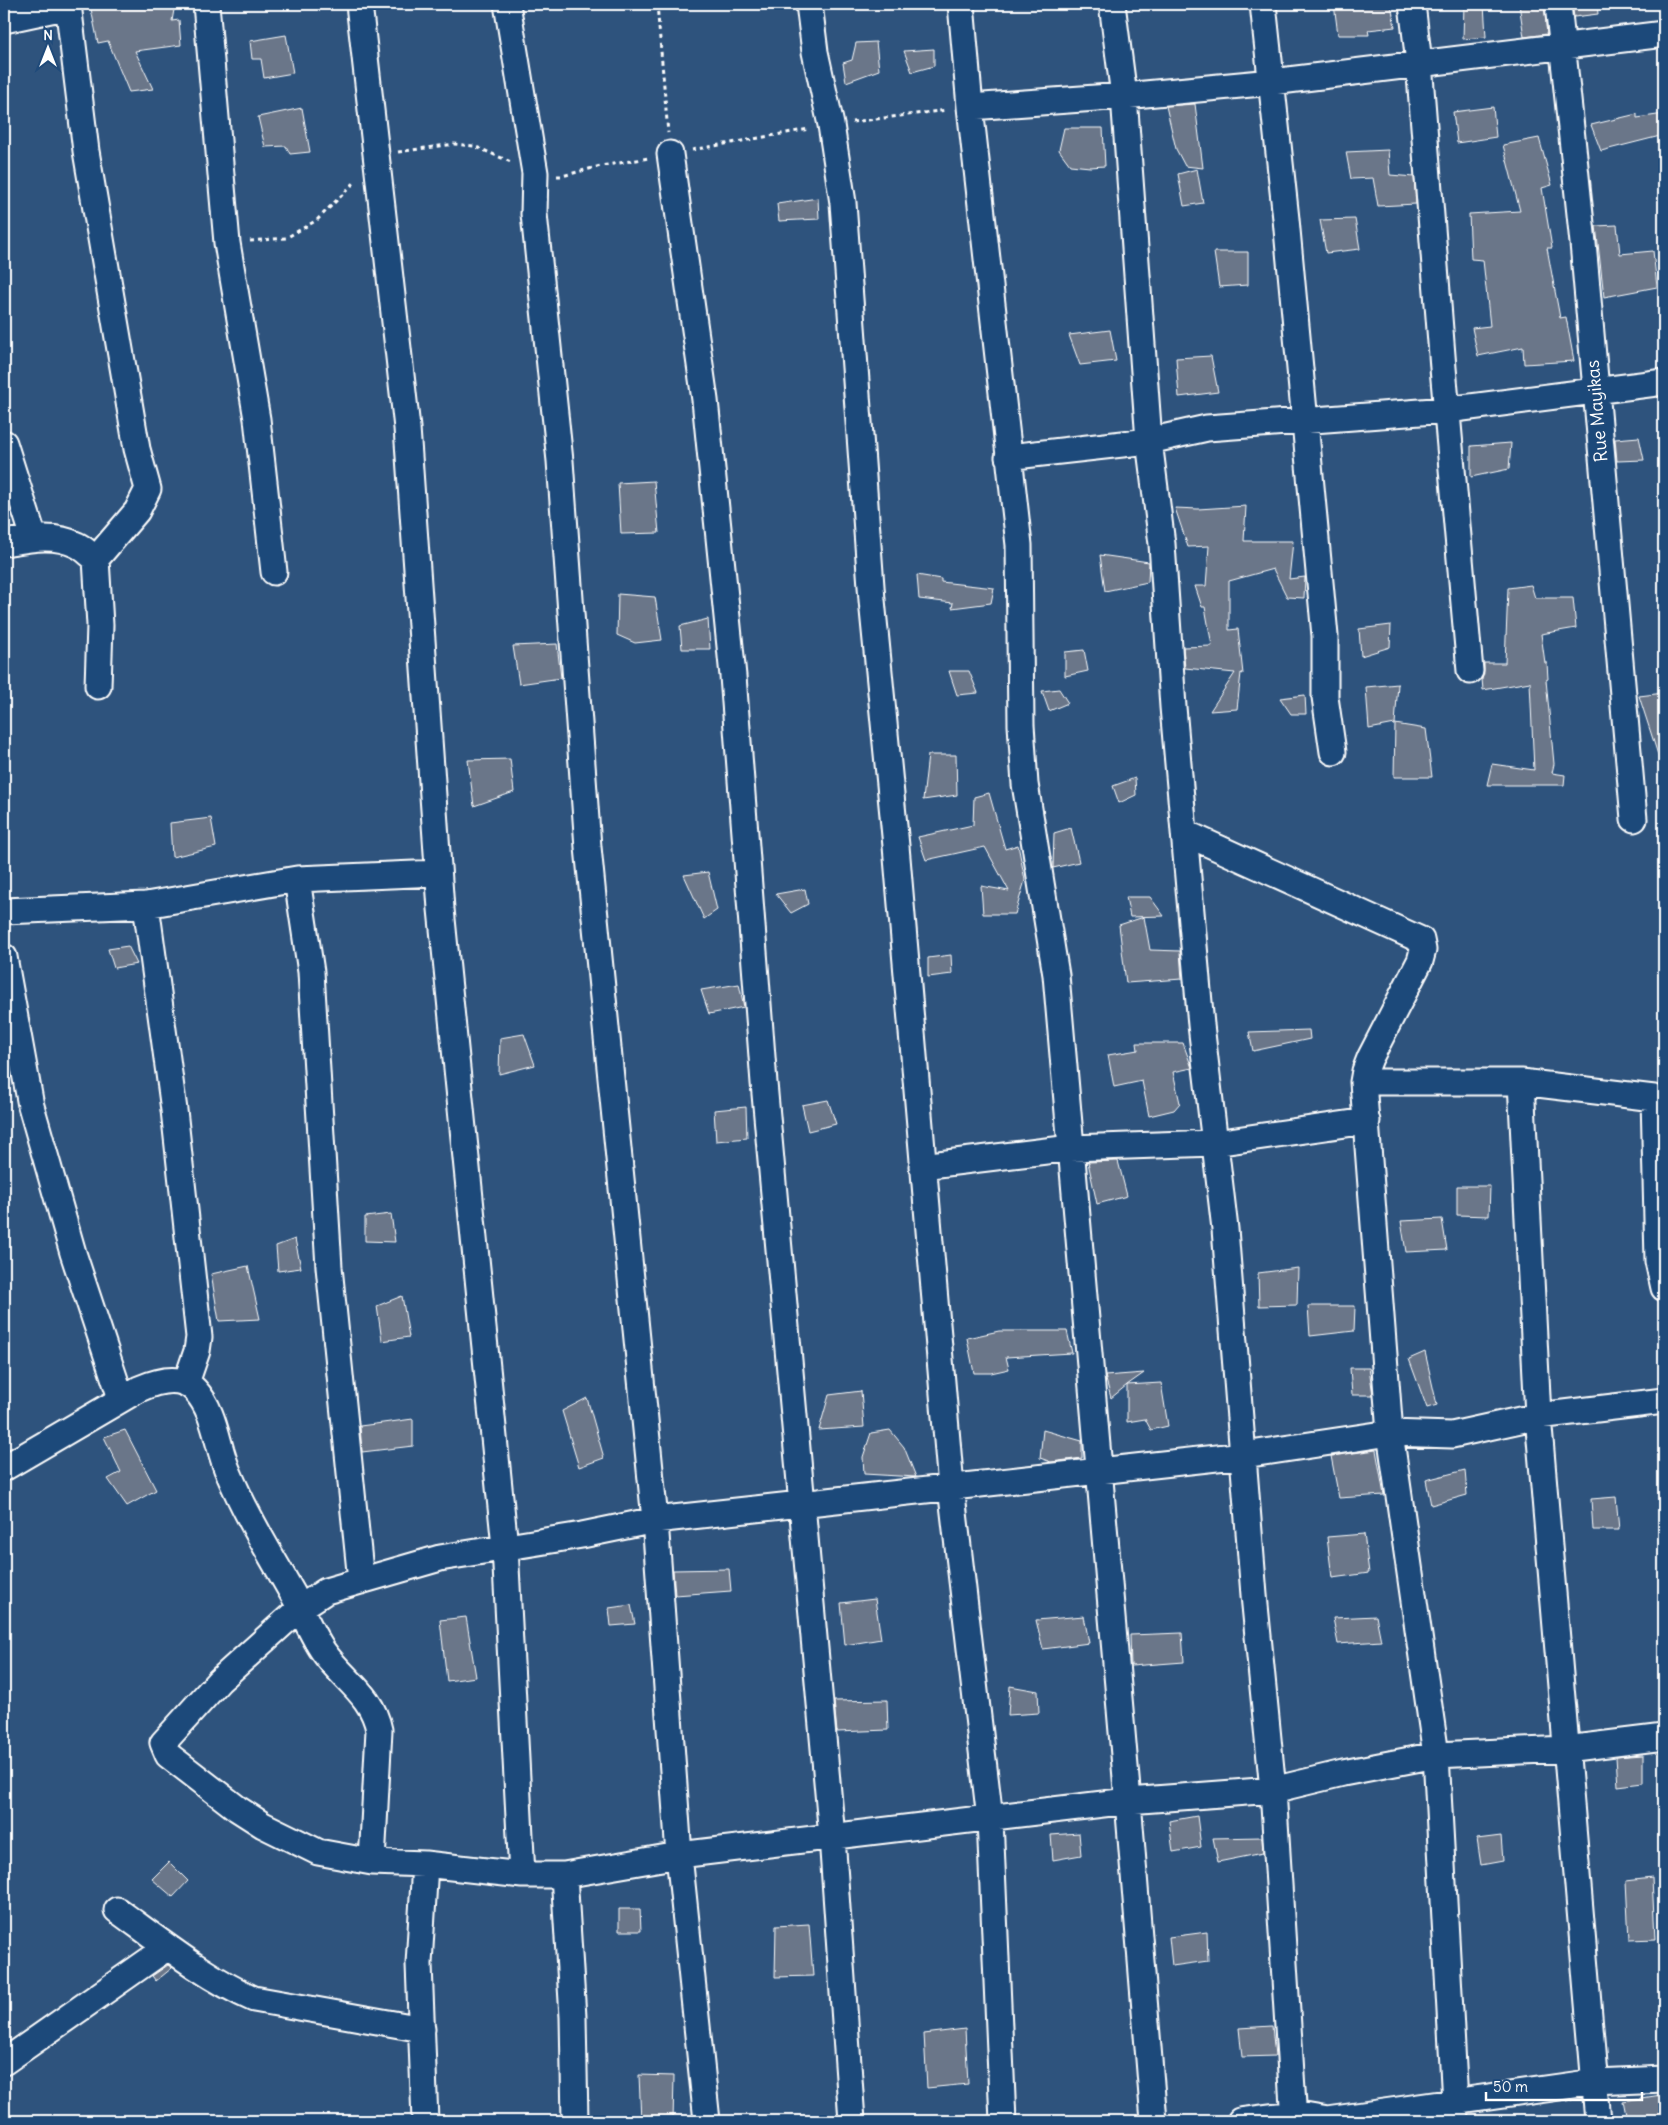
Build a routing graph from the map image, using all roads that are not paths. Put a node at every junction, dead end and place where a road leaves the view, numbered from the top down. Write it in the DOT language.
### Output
graph roads {
  1 [pos="206,4"];
  2 [pos="359,4"];
  3 [pos="507,4"];
  4 [pos="809,4"];
  5 [pos="961,4"];
  6 [pos="1112,4"];
  7 [pos="1263,4"];
  8 [pos="1412,4"];
  9 [pos="1558,4"];
  10 [pos="69,5"];
  11 [pos="4,20"];
  12 [pos="1664,34"];
  13 [pos="1561,46"];
  14 [pos="1420,63"];
  15 [pos="1272,82"];
  16 [pos="1124,96"];
  17 [pos="970,107"];
  18 [pos="670,154"];
  19 [pos="1664,382"];
  20 [pos="1596,392"];
  21 [pos="1447,410"];
  22 [pos="1303,421"];
  23 [pos="1148,441"];
  24 [pos="4,443"];
  25 [pos="1008,457"];
  26 [pos="34,538"];
  27 [pos="4,543"];
  28 [pos="96,559"];
  29 [pos="274,572"];
  30 [pos="1470,671"];
  31 [pos="98,686"];
  32 [pos="1333,752"];
  33 [pos="1634,819"];
  34 [pos="1186,833"];
  35 [pos="438,873"];
  36 [pos="297,879"];
  37 [pos="146,905"];
  38 [pos="4,912"];
  39 [pos="4,957"];
  40 [pos="1364,1082"];
  41 [pos="1521,1082"];
  42 [pos="1367,1121"];
  43 [pos="1215,1143"];
  44 [pos="1071,1148"];
  45 [pos="922,1166"];
  46 [pos="1664,1288"];
  47 [pos="186,1383"];
  48 [pos="121,1398"];
  49 [pos="1664,1401"];
  50 [pos="1538,1416"];
  51 [pos="1390,1433"];
  52 [pos="1244,1455"];
  53 [pos="4,1468"];
  54 [pos="1099,1470"];
  55 [pos="951,1487"];
  56 [pos="803,1504"];
  57 [pos="655,1520"];
  58 [pos="505,1547"];
  59 [pos="361,1581"];
  60 [pos="300,1608"];
  61 [pos="1664,1737"];
  62 [pos="1566,1749"];
  63 [pos="1436,1756"];
  64 [pos="1273,1790"];
  65 [pos="1128,1801"];
  66 [pos="990,1819"];
  67 [pos="832,1837"];
  68 [pos="679,1855"];
  69 [pos="372,1862"];
  70 [pos="425,1864"];
  71 [pos="522,1875"];
  72 [pos="564,1875"];
  73 [pos="117,1910"];
  74 [pos="168,1947"];
  75 [pos="422,2029"];
  76 [pos="4,2062"];
  77 [pos="1664,2079"];
  78 [pos="1595,2082"];
  79 [pos="1455,2112"];
  80 [pos="1293,2118"];
  81 [pos="425,2121"];
  82 [pos="576,2121"];
  83 [pos="707,2121"];
  84 [pos="852,2121"];
  85 [pos="1003,2121"];
  86 [pos="1154,2121"];
  87 [pos="1240,2121"];
  88 [pos="1598,2121"];
  1 -- 29 [label="street"];
  2 -- 35 [label="street"];
  3 -- 57 [label="street"];
  4 -- 45 [label="street"];
  5 -- 17 [label="street"];
  6 -- 16 [label="street"];
  7 -- 15 [label="street"];
  8 -- 14 [label="street"];
  9 -- 13 [label="street, Rue Mayikas"];
  10 -- 11 [label="street"];
  10 -- 28 [label="street"];
  12 -- 13 [label="street"];
  13 -- 14 [label="street"];
  13 -- 20 [label="street, Rue Mayikas"];
  14 -- 15 [label="street"];
  14 -- 21 [label="street"];
  15 -- 16 [label="street"];
  15 -- 22 [label="street"];
  16 -- 17 [label="street"];
  16 -- 23 [label="street"];
  17 -- 25 [label="street"];
  18 -- 56 [label="street"];
  19 -- 20 [label="street"];
  20 -- 21 [label="street"];
  20 -- 33 [label="street, Rue Mayikas"];
  21 -- 22 [label="street"];
  21 -- 30 [label="street"];
  22 -- 23 [label="street"];
  22 -- 32 [label="street"];
  23 -- 25 [label="street"];
  23 -- 34 [label="street"];
  24 -- 26 [label="street"];
  25 -- 44 [label="street"];
  26 -- 27 [label="street"];
  26 -- 28 [label="street"];
  28 -- 31 [label="street"];
  34 -- 40 [label="street"];
  34 -- 43 [label="street"];
  35 -- 36 [label="street"];
  35 -- 58 [label="street"];
  36 -- 37 [label="street"];
  36 -- 59 [label="street"];
  37 -- 38 [label="street"];
  37 -- 47 [label="street"];
  39 -- 48 [label="street"];
  40 -- 41 [label="street"];
  40 -- 42 [label="street"];
  41 -- 46 [label="street"];
  41 -- 50 [label="street"];
  42 -- 43 [label="street"];
  42 -- 51 [label="street"];
  43 -- 44 [label="street"];
  43 -- 52 [label="street"];
  44 -- 45 [label="street"];
  44 -- 54 [label="street"];
  45 -- 55 [label="street"];
  47 -- 48 [label="street"];
  47 -- 60 [label="street"];
  48 -- 53 [label="street"];
  49 -- 50 [label="street"];
  50 -- 51 [label="street"];
  50 -- 62 [label="street"];
  51 -- 52 [label="street"];
  51 -- 63 [label="street"];
  52 -- 54 [label="street"];
  52 -- 64 [label="street"];
  54 -- 55 [label="street"];
  54 -- 65 [label="street"];
  55 -- 56 [label="street"];
  55 -- 66 [label="street"];
  56 -- 57 [label="street"];
  56 -- 67 [label="street"];
  57 -- 58 [label="street"];
  57 -- 68 [label="street"];
  58 -- 59 [label="street"];
  58 -- 71 [label="street"];
  59 -- 60 [label="street"];
  60 -- 69 [label="street"];
  60 -- 69 [label="street"];
  61 -- 62 [label="street"];
  62 -- 63 [label="street"];
  62 -- 78 [label="street"];
  63 -- 64 [label="street"];
  63 -- 79 [label="street"];
  64 -- 65 [label="street"];
  64 -- 80 [label="street"];
  65 -- 66 [label="street"];
  65 -- 86 [label="street"];
  66 -- 67 [label="street"];
  66 -- 85 [label="street"];
  67 -- 68 [label="street"];
  67 -- 84 [label="street"];
  68 -- 72 [label="street"];
  68 -- 83 [label="street"];
  69 -- 70 [label="street"];
  70 -- 71 [label="street"];
  70 -- 75 [label="street"];
  71 -- 72 [label="street"];
  72 -- 82 [label="street"];
  73 -- 74 [label="street"];
  74 -- 75 [label="street"];
  74 -- 76 [label="street"];
  75 -- 81 [label="street"];
  77 -- 78 [label="street"];
  78 -- 79 [label="street"];
  78 -- 88 [label="street"];
  79 -- 80 [label="street"];
  80 -- 87 [label="street"];
}
